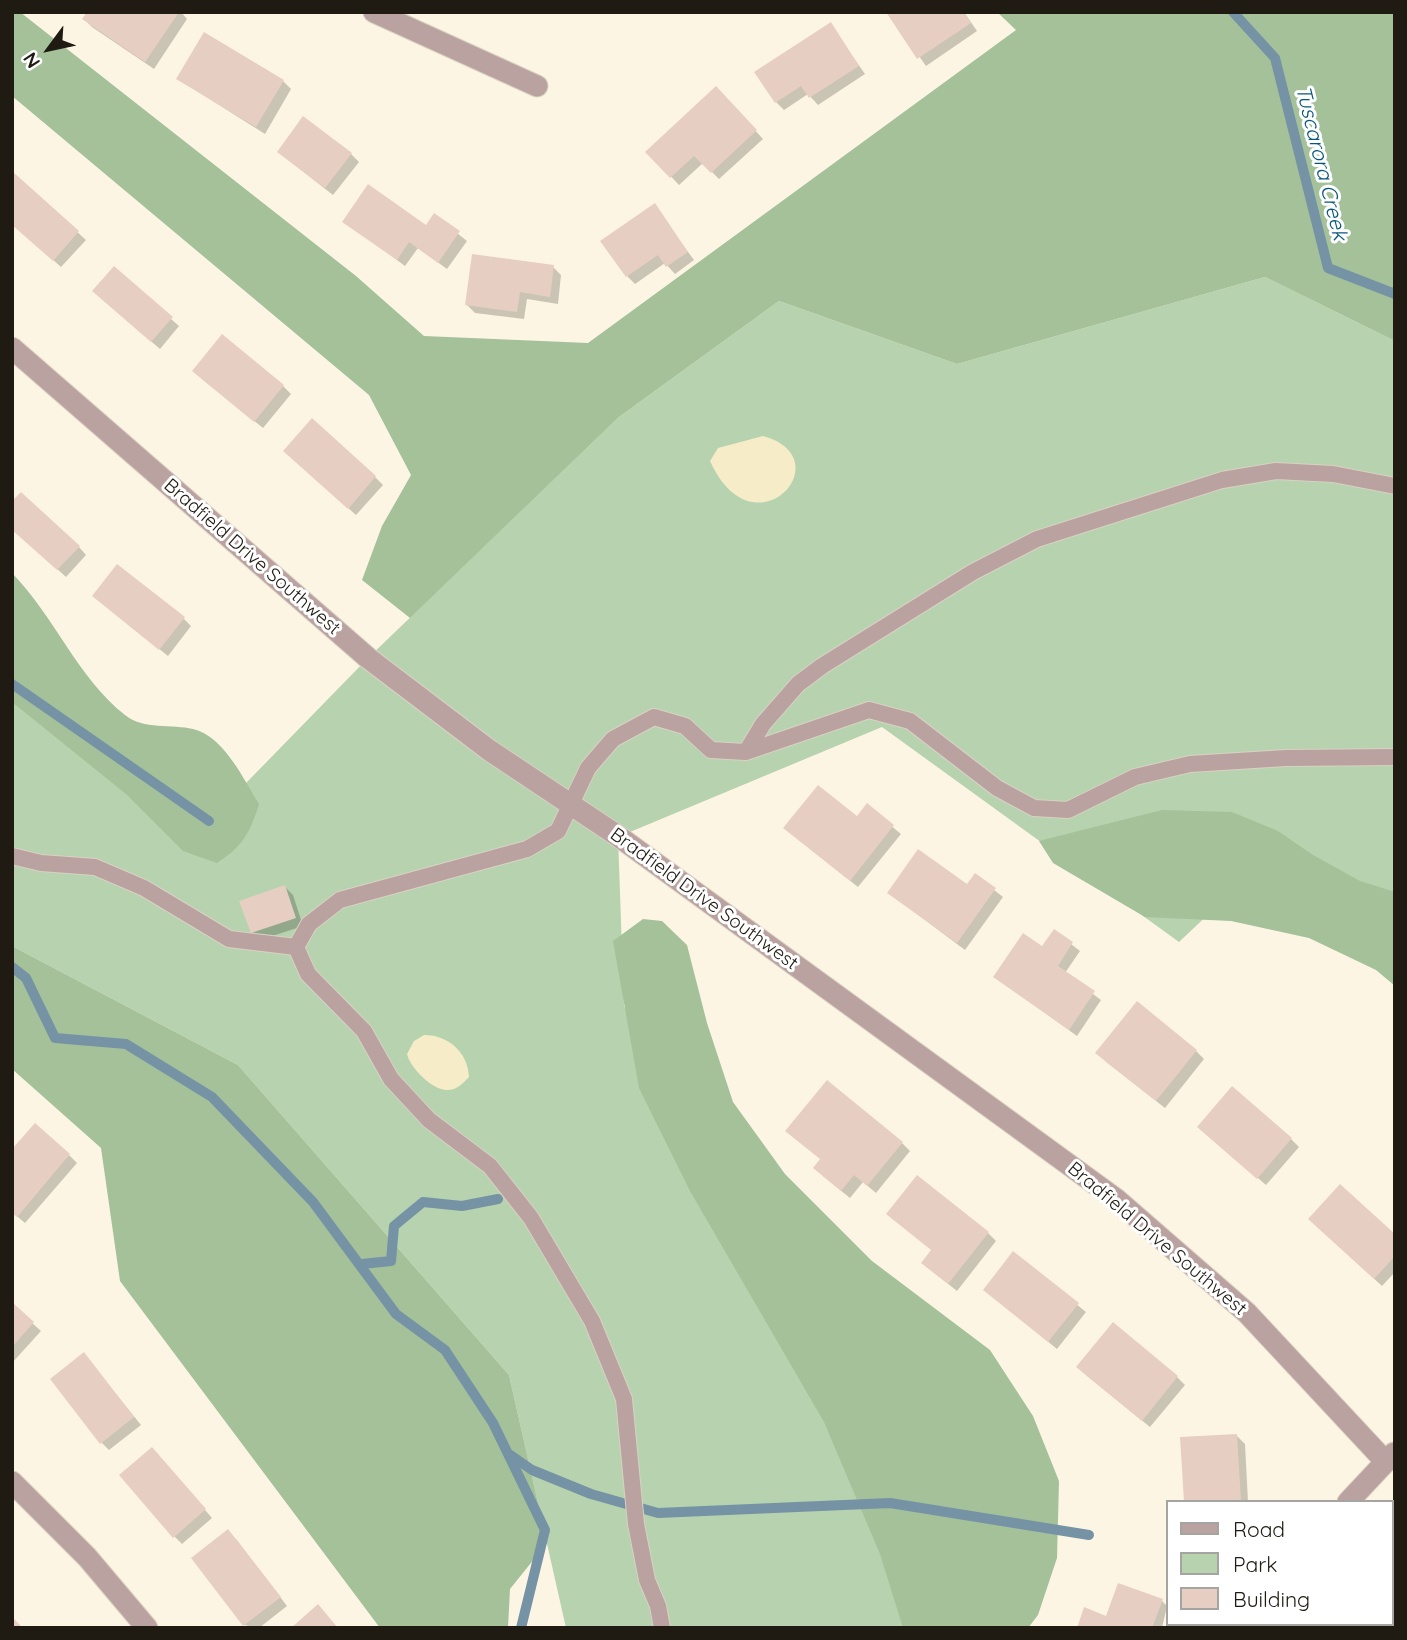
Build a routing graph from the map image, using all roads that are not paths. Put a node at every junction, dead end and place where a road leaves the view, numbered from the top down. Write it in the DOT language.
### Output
graph roads {
  1 [pos="374,12"];
  2 [pos="537,86"];
  3 [pos="12,348"];
  4 [pos="1395,486"];
  5 [pos="746,752"];
  6 [pos="1395,757"];
  7 [pos="570,804"];
  8 [pos="12,856"];
  9 [pos="296,947"];
  10 [pos="1390,1457"];
  11 [pos="12,1482"];
  12 [pos="1350,1500"];
  13 [pos="147,1628"];
  14 [pos="662,1628"];
  1 -- 2 [label="street"];
  3 -- 7 [label="street, Bradfield Drive Southwest"];
  4 -- 5 [label="lane"];
  5 -- 6 [label="lane"];
  5 -- 7 [label="lane"];
  7 -- 9 [label="lane"];
  7 -- 10 [label="street, Bradfield Drive Southwest"];
  8 -- 9 [label="lane"];
  9 -- 14 [label="lane"];
  10 -- 12 [label="street"];
  11 -- 13 [label="street"];
}
